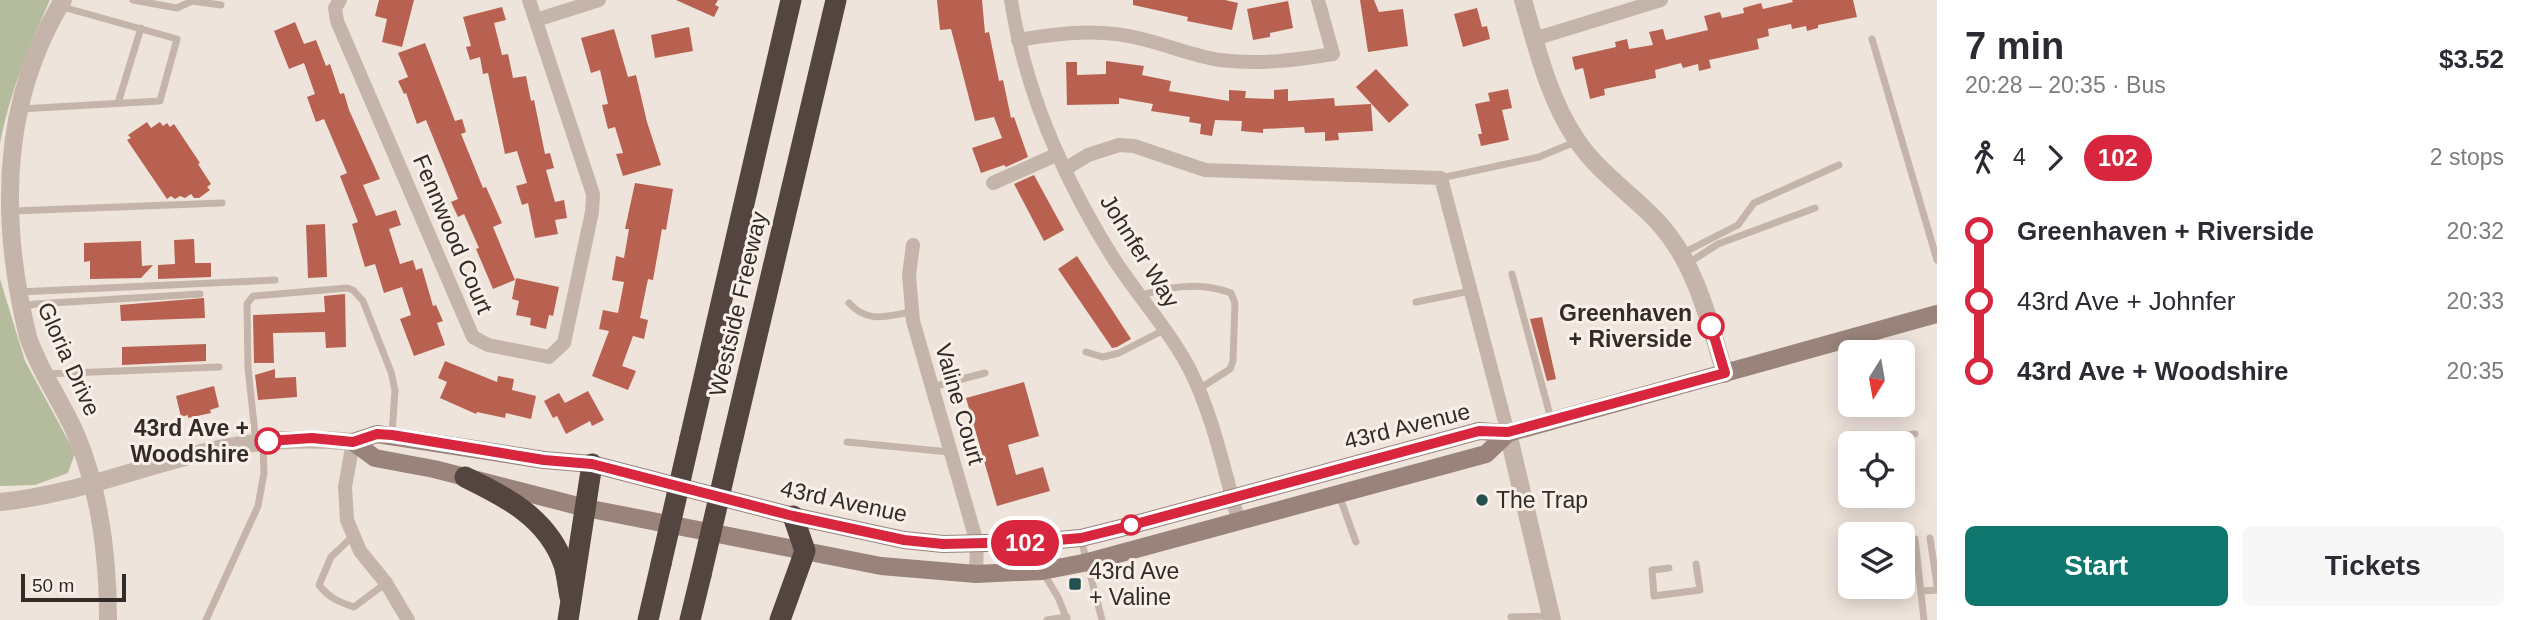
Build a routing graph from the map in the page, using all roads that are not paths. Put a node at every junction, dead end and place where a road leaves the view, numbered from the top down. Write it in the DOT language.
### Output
graph roads {
  1 [pos="133,0"];
  2 [pos="340,0"];
  3 [pos="529,0"];
  4 [pos="599,0"];
  5 [pos="791,0"];
  6 [pos="836,0"];
  7 [pos="1011,0"];
  8 [pos="1318,0"];
  9 [pos="1523,0"];
  10 [pos="1661,0"];
  11 [pos="61,3"];
  12 [pos="221,5"];
  13 [pos="536,20"];
  14 [pos="141,28"];
  15 [pos="1872,38"];
  16 [pos="1534,39"];
  17 [pos="1018,40"];
  18 [pos="118,103"];
  19 [pos="16,109"];
  20 [pos="1577,141"];
  21 [pos="1058,154"];
  22 [pos="1839,165"];
  23 [pos="1065,169"];
  24 [pos="1441,178"];
  25 [pos="993,183"];
  26 [pos="222,203"];
  27 [pos="1815,208"];
  28 [pos="4,211"];
  29 [pos="913,245"];
  30 [pos="1683,259"];
  31 [pos="1937,260"];
  32 [pos="1512,274"];
  33 [pos="275,280"];
  34 [pos="1471,291"];
  35 [pos="201,294"];
  36 [pos="1139,296"];
  37 [pos="16,300"];
  38 [pos="1416,302"];
  39 [pos="849,303"];
  40 [pos="911,312"];
  41 [pos="1937,314"];
  42 [pos="1164,330"];
  43 [pos="1086,352"];
  44 [pos="219,367"];
  45 [pos="985,373"];
  46 [pos="1725,373"];
  47 [pos="44,374"];
  48 [pos="931,387"];
  49 [pos="1199,389"];
  50 [pos="1551,420"];
  51 [pos="1508,432"];
  52 [pos="392,435"];
  53 [pos="260,442"];
  54 [pos="353,442"];
  55 [pos="847,442"];
  56 [pos="949,452"];
  57 [pos="592,464"];
  58 [pos="465,477"];
  59 [pos="92,483"];
  60 [pos="1339,494"];
  61 [pos="1232,497"];
  62 [pos="0,502"];
  63 [pos="586,508"];
  64 [pos="793,516"];
  65 [pos="1239,522"];
  66 [pos="352,537"];
  67 [pos="1081,538"];
  68 [pos="1930,538"];
  69 [pos="1915,539"];
  70 [pos="1035,542"];
  71 [pos="1356,542"];
  72 [pos="977,543"];
  73 [pos="805,551"];
  74 [pos="1088,562"];
  75 [pos="1696,564"];
  76 [pos="1670,568"];
  77 [pos="1042,571"];
  78 [pos="976,574"];
  79 [pos="386,583"];
  80 [pos="1937,585"];
  81 [pos="1937,590"];
  82 [pos="1923,591"];
  83 [pos="570,597"];
  84 [pos="1511,617"];
  85 [pos="1551,618"];
  86 [pos="1067,619"];
  87 [pos="108,620"];
  88 [pos="206,620"];
  89 [pos="408,620"];
  90 [pos="568,620"];
  91 [pos="648,620"];
  92 [pos="690,620"];
  93 [pos="780,620"];
  94 [pos="1047,620"];
  95 [pos="1102,620"];
  96 [pos="1924,620"];
  1 -- 12 [label="lane"];
  2 -- 13 [label="street, Fennwood Court"];
  3 -- 13 [label="street, Fennwood Court"];
  4 -- 13 [label="street"];
  5 -- 91 [label="highway, Westside Freeway, bridge"];
  6 -- 92 [label="highway, Westside Freeway, bridge"];
  7 -- 17 [label="street, Johnfer Way"];
  8 -- 17 [label="street"];
  9 -- 16 [label="street"];
  10 -- 16 [label="street"];
  11 -- 14 [label="lane"];
  11 -- 19 [label="street, Gloria Drive"];
  14 -- 18 [label="lane"];
  14 -- 18 [label="lane"];
  15 -- 31 [label="lane"];
  16 -- 20 [label="street"];
  17 -- 21 [label="street, Johnfer Way"];
  18 -- 19 [label="lane"];
  19 -- 28 [label="street, Gloria Drive"];
  20 -- 24 [label="lane"];
  20 -- 30 [label="street"];
  21 -- 23 [label="street, Johnfer Way"];
  21 -- 25 [label="street"];
  22 -- 30 [label="lane"];
  23 -- 24 [label="street"];
  23 -- 36 [label="street, Johnfer Way"];
  24 -- 34 [label="street"];
  26 -- 28 [label="lane"];
  27 -- 30 [label="lane"];
  28 -- 37 [label="street, Gloria Drive"];
  29 -- 40 [label="street, Valine Court"];
  30 -- 46 [label="street"];
  32 -- 50 [label="lane"];
  33 -- 37 [label="lane"];
  34 -- 38 [label="lane"];
  34 -- 51 [label="street"];
  35 -- 37 [label="lane"];
  36 -- 42 [label="street, Johnfer Way"];
  36 -- 49 [label="lane"];
  37 -- 47 [label="street, Gloria Drive"];
  39 -- 40 [label="lane"];
  40 -- 48 [label="street, Valine Court"];
  41 -- 46 [label="main road"];
  42 -- 43 [label="lane"];
  42 -- 49 [label="street, Johnfer Way"];
  44 -- 47 [label="lane"];
  45 -- 48 [label="lane"];
  46 -- 50 [label="main road"];
  47 -- 59 [label="street, Gloria Drive"];
  48 -- 56 [label="street, Valine Court"];
  49 -- 61 [label="street, Johnfer Way"];
  50 -- 51 [label="main road"];
  51 -- 60 [label="main road, 43rd Avenue"];
  51 -- 61 [label="main road, 43rd Avenue"];
  51 -- 85 [label="street"];
  52 -- 53 [label="lane"];
  52 -- 54 [label="main road, 43rd Avenue"];
  52 -- 57 [label="main road, 43rd Avenue"];
  53 -- 54 [label="street, 43rd Avenue"];
  53 -- 59 [label="street, 43rd Avenue"];
  53 -- 88 [label="lane"];
  54 -- 58 [label="main road, 43rd Avenue"];
  54 -- 66 [label="street"];
  55 -- 56 [label="lane"];
  56 -- 72 [label="street, Valine Court"];
  57 -- 63 [label="highway"];
  57 -- 64 [label="main road, 43rd Avenue"];
  58 -- 63 [label="main road, 43rd Avenue"];
  58 -- 83 [label="highway"];
  59 -- 62 [label="street, 43rd Avenue"];
  59 -- 87 [label="street, Gloria Drive"];
  60 -- 65 [label="main road, 43rd Avenue"];
  60 -- 71 [label="lane"];
  61 -- 65 [label="street, Johnfer Way"];
  61 -- 67 [label="main road, 43rd Avenue"];
  63 -- 73 [label="main road, 43rd Avenue"];
  63 -- 83 [label="highway"];
  64 -- 72 [label="main road, 43rd Avenue"];
  64 -- 73 [label="highway"];
  65 -- 74 [label="main road, 43rd Avenue"];
  66 -- 79 [label="street"];
  66 -- 79 [label="lane"];
  67 -- 70 [label="main road, 43rd Avenue"];
  67 -- 74 [label="lane"];
  68 -- 80 [label="lane"];
  69 -- 82 [label="lane"];
  70 -- 72 [label="main road, 43rd Avenue"];
  70 -- 77 [label="lane"];
  72 -- 78 [label="street, Valine Court"];
  73 -- 78 [label="main road, 43rd Avenue"];
  73 -- 93 [label="highway"];
  74 -- 77 [label="main road, 43rd Avenue"];
  74 -- 95 [label="lane"];
  75 -- 76 [label="lane"];
  77 -- 78 [label="main road, 43rd Avenue"];
  77 -- 86 [label="lane"];
  79 -- 89 [label="street"];
  81 -- 82 [label="lane"];
  82 -- 96 [label="lane"];
  83 -- 90 [label="highway"];
  84 -- 85 [label="lane"];
  86 -- 94 [label="lane"];
}
